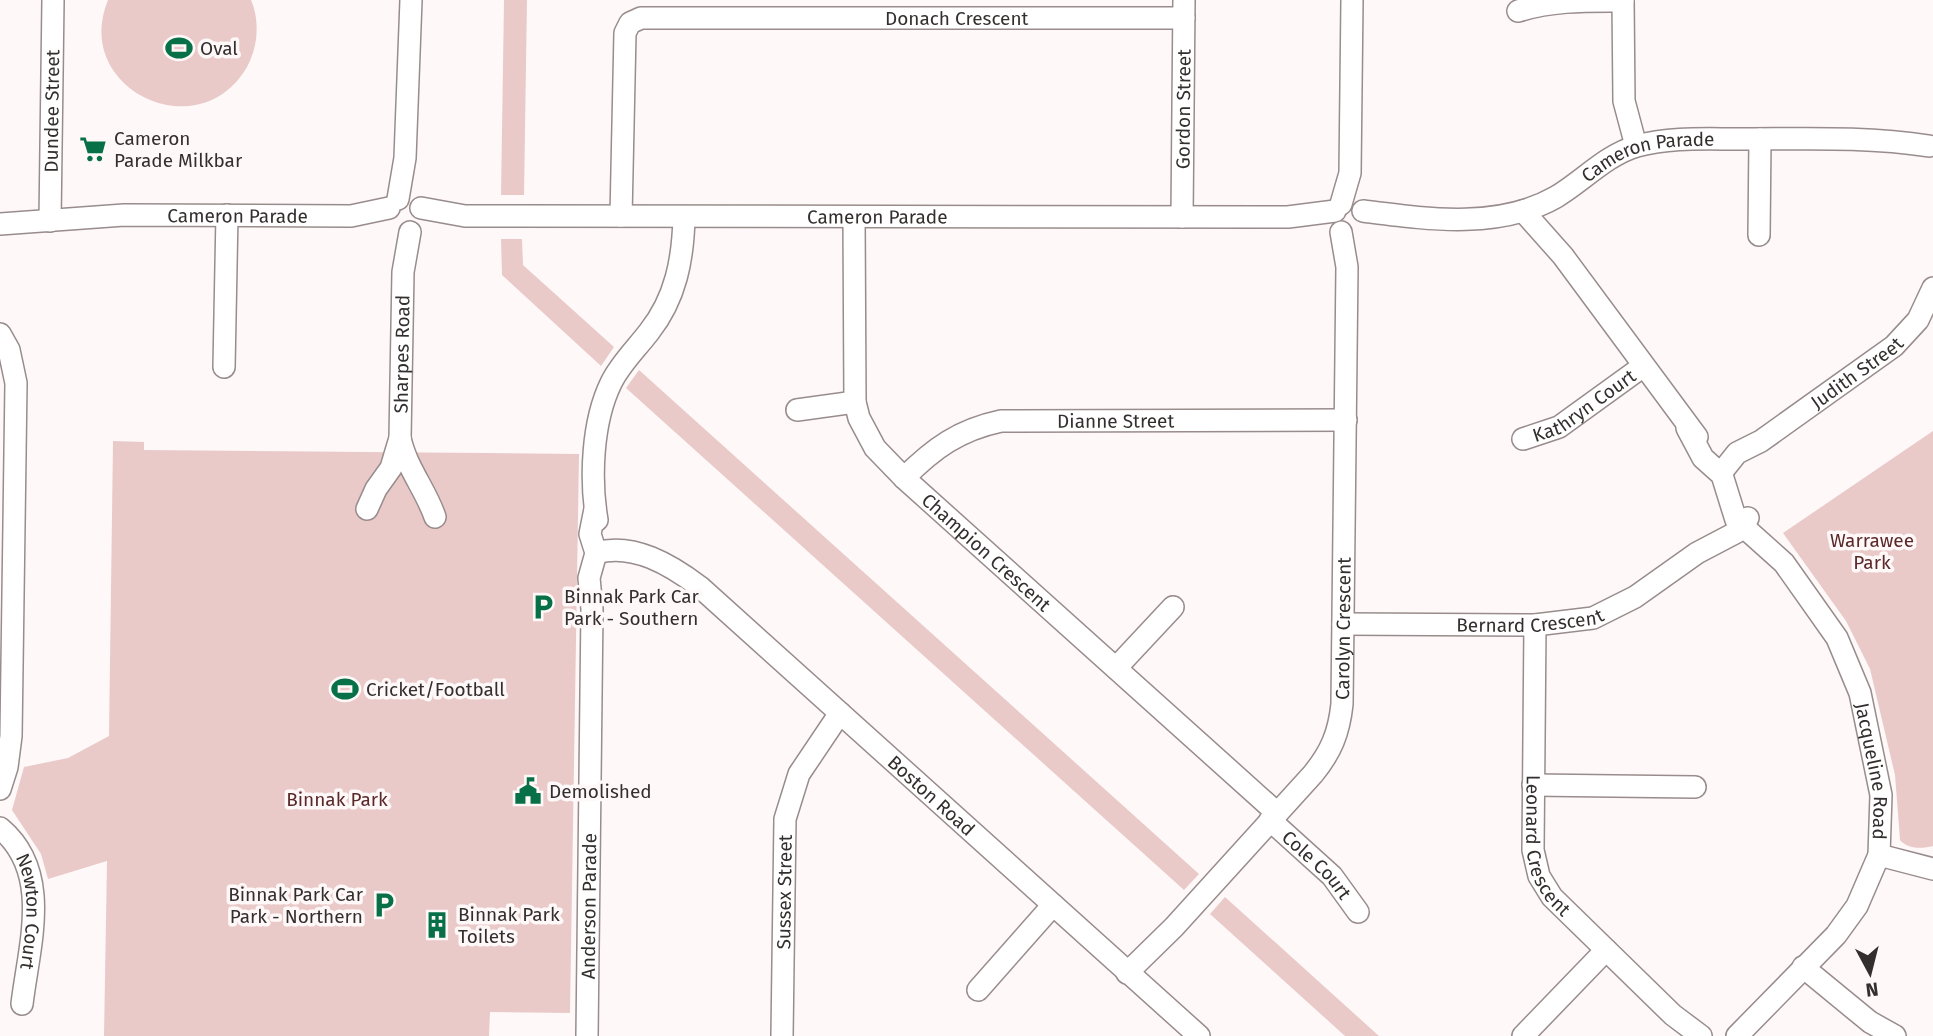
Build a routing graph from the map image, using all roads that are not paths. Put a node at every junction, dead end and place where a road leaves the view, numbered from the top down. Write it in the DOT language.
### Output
graph roads {
  1 [pos="52,0"];
  2 [pos="411,0"];
  3 [pos="1352,0"];
  4 [pos="1623,1"];
  5 [pos="824,8"];
  6 [pos="1184,9"];
  7 [pos="1518,11"];
  8 [pos="1760,139"];
  9 [pos="1931,139"];
  10 [pos="1636,146"];
  11 [pos="1531,208"];
  12 [pos="0,210"];
  13 [pos="50,214"];
  14 [pos="227,215"];
  15 [pos="405,216"];
  16 [pos="621,216"];
  17 [pos="679,217"];
  18 [pos="854,217"];
  19 [pos="1182,217"];
  20 [pos="1349,218"];
  21 [pos="0,224"];
  22 [pos="1759,235"];
  23 [pos="1933,288"];
  24 [pos="0,334"];
  25 [pos="224,367"];
  26 [pos="1642,367"];
  27 [pos="855,402"];
  28 [pos="797,410"];
  29 [pos="1346,420"];
  30 [pos="400,438"];
  31 [pos="1523,439"];
  32 [pos="1727,468"];
  33 [pos="904,478"];
  34 [pos="367,509"];
  35 [pos="435,517"];
  36 [pos="1742,522"];
  37 [pos="604,554"];
  38 [pos="1172,607"];
  39 [pos="1343,624"];
  40 [pos="1535,625"];
  41 [pos="1116,668"];
  42 [pos="845,717"];
  43 [pos="1533,785"];
  44 [pos="1695,787"];
  45 [pos="0,789"];
  46 [pos="1273,816"];
  47 [pos="0,828"];
  48 [pos="1879,855"];
  49 [pos="1933,869"];
  50 [pos="1053,905"];
  51 [pos="1358,912"];
  52 [pos="1606,950"];
  53 [pos="1807,964"];
  54 [pos="1131,976"];
  55 [pos="978,990"];
  56 [pos="22,1004"];
  57 [pos="1673,1016"];
  58 [pos="587,1036"];
  59 [pos="782,1036"];
  60 [pos="1199,1036"];
  61 [pos="1523,1036"];
  62 [pos="1689,1036"];
  63 [pos="1701,1036"];
  64 [pos="1737,1036"];
  65 [pos="1895,1036"];
  1 -- 13 [label="street, Dundee Street"];
  2 -- 15 [label="street, Sharpes Road"];
  3 -- 20 [label="street, Carolyn Crescent"];
  4 -- 7 [label="street"];
  4 -- 10 [label="street"];
  5 -- 6 [label="street, Donach Crescent"];
  5 -- 16 [label="street, Donach Crescent"];
  6 -- 19 [label="street, Gordon Street"];
  8 -- 9 [label="street, Cameron Parade"];
  8 -- 10 [label="street, Cameron Parade"];
  8 -- 22 [label="street"];
  10 -- 11 [label="street, Cameron Parade"];
  11 -- 20 [label="street, Cameron Parade"];
  11 -- 26 [label="street"];
  12 -- 13 [label="street, Cameron Parade"];
  13 -- 14 [label="street, Cameron Parade"];
  13 -- 21 [label="street, Cameron Parade"];
  14 -- 15 [label="street, Cameron Parade"];
  14 -- 25 [label="street"];
  15 -- 16 [label="street, Cameron Parade"];
  15 -- 30 [label="street, Sharpes Road"];
  16 -- 17 [label="street, Cameron Parade"];
  17 -- 18 [label="street, Cameron Parade"];
  17 -- 37 [label="street, Anderson Parade"];
  18 -- 19 [label="street, Cameron Parade"];
  18 -- 27 [label="street, Champion Crescent"];
  19 -- 20 [label="street, Cameron Parade"];
  20 -- 29 [label="street, Carolyn Crescent"];
  23 -- 32 [label="street, Judith Street"];
  24 -- 45 [label="street"];
  26 -- 31 [label="street, Kathryn Court"];
  26 -- 32 [label="street"];
  27 -- 28 [label="street"];
  27 -- 33 [label="street, Champion Crescent"];
  29 -- 33 [label="street, Dianne Street"];
  29 -- 39 [label="street, Carolyn Crescent"];
  30 -- 34 [label="street, Sharpes Road"];
  30 -- 35 [label="street, Sharpes Road"];
  32 -- 36 [label="street, Jacqueline Road"];
  33 -- 41 [label="street, Champion Crescent"];
  36 -- 40 [label="street, Bernard Crescent"];
  36 -- 48 [label="street, Jacqueline Road"];
  37 -- 42 [label="street, Boston Road"];
  37 -- 58 [label="street, Anderson Parade"];
  38 -- 41 [label="street"];
  39 -- 40 [label="street, Bernard Crescent"];
  39 -- 46 [label="street, Carolyn Crescent"];
  40 -- 43 [label="street, Leonard Crescent"];
  41 -- 46 [label="street, Champion Crescent"];
  42 -- 50 [label="street, Boston Road"];
  42 -- 59 [label="street, Sussex Street"];
  43 -- 44 [label="street"];
  43 -- 52 [label="street, Leonard Crescent"];
  46 -- 51 [label="street, Cole Court"];
  46 -- 54 [label="street, Carolyn Crescent"];
  47 -- 56 [label="street, Newton Court"];
  48 -- 49 [label="street"];
  48 -- 53 [label="street, Jacqueline Road"];
  50 -- 54 [label="street, Boston Road"];
  50 -- 55 [label="street"];
  52 -- 57 [label="street, Leonard Crescent"];
  52 -- 61 [label="street"];
  53 -- 64 [label="street, Jacqueline Road"];
  53 -- 65 [label="street"];
  54 -- 60 [label="street, Boston Road"];
  57 -- 62 [label="street, Leonard Crescent"];
  57 -- 63 [label="street, Leonard Crescent"];
}
